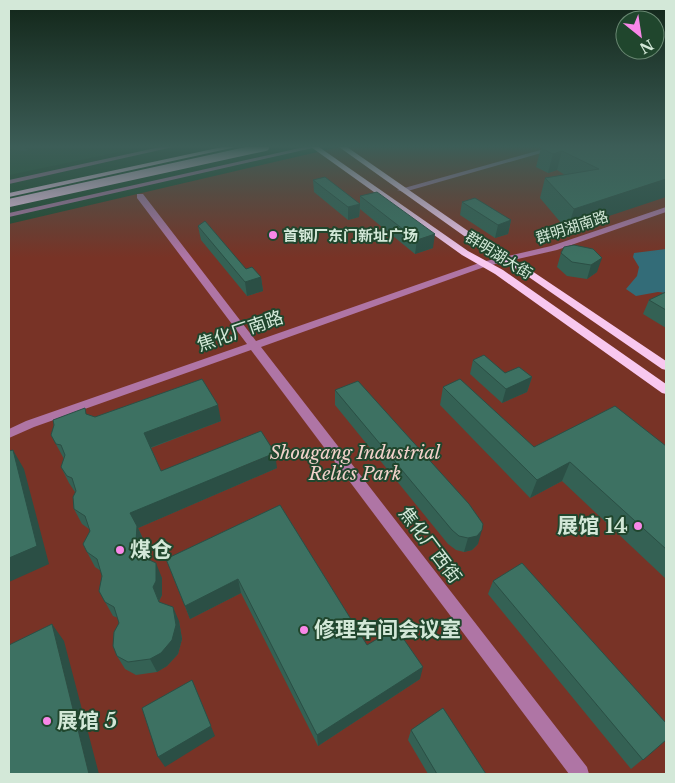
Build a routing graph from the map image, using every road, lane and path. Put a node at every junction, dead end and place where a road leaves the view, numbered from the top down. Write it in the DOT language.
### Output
graph roads {
  1 [pos="59,184"];
  2 [pos="98,184"];
  3 [pos="150,184"];
  4 [pos="366,184"];
  5 [pos="392,184"];
  6 [pos="425,184"];
  7 [pos="401,190"];
  8 [pos="9,194"];
  9 [pos="140,196"];
  10 [pos="9,203"];
  11 [pos="666,209"];
  12 [pos="9,215"];
  13 [pos="507,260"];
  14 [pos="485,264"];
  15 [pos="254,344"];
  16 [pos="666,366"];
  17 [pos="666,390"];
  18 [pos="9,434"];
  19 [pos="580,774"];
  1 -- 8 [label="main road"];
  2 -- 10 [label="main road, bridge"];
  3 -- 12 [label="street"];
  4 -- 14 [label="main road, 群明湖大街"];
  5 -- 7 [label="main road, 群明湖大街"];
  6 -- 7 [label="street"];
  7 -- 13 [label="main road, 群明湖大街"];
  9 -- 15 [label="street, 焦化厂西街"];
  11 -- 13 [label="street, 群明湖南路"];
  13 -- 14 [label="street, 群明湖南路"];
  13 -- 16 [label="main road, 群明湖大街"];
  14 -- 15 [label="street, 焦化厂南路"];
  14 -- 17 [label="main road, 群明湖大街"];
  15 -- 18 [label="street, 焦化厂南路"];
  15 -- 19 [label="street, 焦化厂西街"];
}
